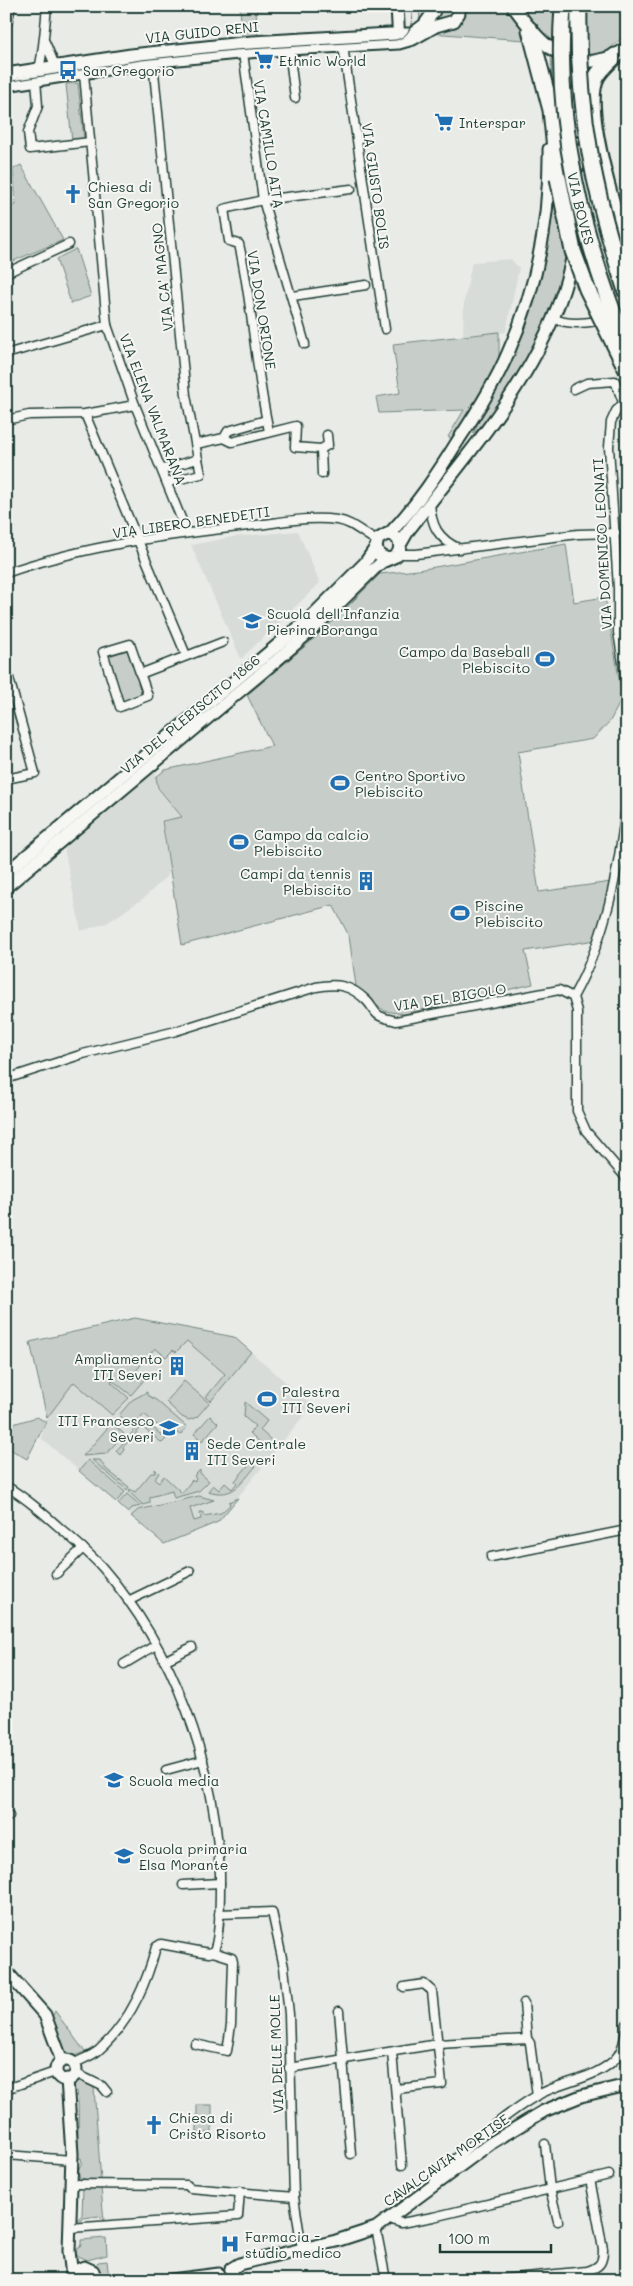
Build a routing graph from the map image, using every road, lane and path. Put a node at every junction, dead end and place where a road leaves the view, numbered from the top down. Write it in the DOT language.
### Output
graph roads {
  1 [pos="11,6"];
  2 [pos="47,6"];
  3 [pos="397,6"];
  4 [pos="459,6"];
  5 [pos="513,6"];
  6 [pos="563,6"];
  7 [pos="579,6"];
  8 [pos="435,8"];
  9 [pos="444,23"];
  10 [pos="6,28"];
  11 [pos="530,30"];
  12 [pos="401,38"];
  13 [pos="45,42"];
  14 [pos="343,46"];
  15 [pos="289,49"];
  16 [pos="621,52"];
  17 [pos="243,53"];
  18 [pos="153,62"];
  19 [pos="580,62"];
  20 [pos="59,65"];
  21 [pos="6,74"];
  22 [pos="84,74"];
  23 [pos="35,75"];
  24 [pos="596,78"];
  25 [pos="6,85"];
  26 [pos="546,93"];
  27 [pos="295,98"];
  28 [pos="90,142"];
  29 [pos="577,149"];
  30 [pos="351,189"];
  31 [pos="263,200"];
  32 [pos="69,244"];
  33 [pos="627,253"];
  34 [pos="6,273"];
  35 [pos="366,285"];
  36 [pos="627,294"];
  37 [pos="293,296"];
  38 [pos="627,314"];
  39 [pos="554,318"];
  40 [pos="107,325"];
  41 [pos="385,329"];
  42 [pos="305,344"];
  43 [pos="627,349"];
  44 [pos="6,354"];
  45 [pos="627,370"];
  46 [pos="574,389"];
  47 [pos="625,401"];
  48 [pos="135,405"];
  49 [pos="85,414"];
  50 [pos="6,420"];
  51 [pos="266,420"];
  52 [pos="269,432"];
  53 [pos="327,435"];
  54 [pos="224,438"];
  55 [pos="196,444"];
  56 [pos="321,449"];
  57 [pos="198,459"];
  58 [pos="163,469"];
  59 [pos="322,474"];
  60 [pos="168,482"];
  61 [pos="430,502"];
  62 [pos="187,533"];
  63 [pos="390,534"];
  64 [pos="616,534"];
  65 [pos="140,542"];
  66 [pos="376,544"];
  67 [pos="400,549"];
  68 [pos="460,549"];
  69 [pos="388,559"];
  70 [pos="6,573"];
  71 [pos="223,642"];
  72 [pos="186,655"];
  73 [pos="7,672"];
  74 [pos="140,674"];
  75 [pos="627,688"];
  76 [pos="6,778"];
  77 [pos="627,799"];
  78 [pos="6,873"];
  79 [pos="6,887"];
  80 [pos="573,996"];
  81 [pos="6,1079"];
  82 [pos="627,1180"];
  83 [pos="7,1488"];
  84 [pos="627,1530"];
  85 [pos="83,1548"];
  86 [pos="491,1557"];
  87 [pos="190,1571"];
  88 [pos="56,1574"];
  89 [pos="128,1601"];
  90 [pos="156,1645"];
  91 [pos="192,1646"];
  92 [pos="164,1661"];
  93 [pos="124,1664"];
  94 [pos="203,1760"];
  95 [pos="166,1770"];
  96 [pos="220,1883"];
  97 [pos="183,1884"];
  98 [pos="219,1914"];
  99 [pos="213,1952"];
  100 [pos="6,1970"];
  101 [pos="404,1987"];
  102 [pos="524,2003"];
  103 [pos="339,2011"];
  104 [pos="627,2024"];
  105 [pos="527,2039"];
  106 [pos="195,2044"];
  107 [pos="438,2044"];
  108 [pos="392,2052"];
  109 [pos="344,2059"];
  110 [pos="62,2061"];
  111 [pos="289,2068"];
  112 [pos="55,2072"];
  113 [pos="72,2072"];
  114 [pos="623,2086"];
  115 [pos="6,2089"];
  116 [pos="396,2089"];
  117 [pos="108,2092"];
  118 [pos="537,2096"];
  119 [pos="545,2144"];
  120 [pos="351,2154"];
  121 [pos="6,2155"];
  122 [pos="72,2160"];
  123 [pos="402,2165"];
  124 [pos="609,2174"];
  125 [pos="590,2179"];
  126 [pos="72,2184"];
  127 [pos="434,2184"];
  128 [pos="550,2189"];
  129 [pos="240,2191"];
  130 [pos="294,2197"];
  131 [pos="390,2219"];
  132 [pos="558,2221"];
  133 [pos="70,2228"];
  134 [pos="372,2230"];
  135 [pos="302,2249"];
  136 [pos="74,2275"];
  137 [pos="225,2276"];
  138 [pos="534,2278"];
  139 [pos="96,2280"];
  140 [pos="171,2280"];
  141 [pos="386,2280"];
  142 [pos="494,2280"];
  1 -- 10 [label="street"];
  2 -- 13 [label="street"];
  3 -- 12 [label="main road"];
  4 -- 9 [label="main road"];
  5 -- 11 [label="main road"];
  6 -- 43 [label="highway, VIA BOVES, bridge"];
  7 -- 36 [label="highway, VIA BOVES, bridge"];
  8 -- 9 [label="main road"];
  8 -- 12 [label="main road"];
  9 -- 12 [label="main road"];
  11 -- 19 [label="main road"];
  11 -- 26 [label="highway"];
  12 -- 14 [label="main road, VIA GUIDO RENI"];
  12 -- 20 [label="main road, VIA GUIDO RENI"];
  13 -- 20 [label="street"];
  13 -- 23 [label="street"];
  14 -- 15 [label="main road, VIA GUIDO RENI"];
  14 -- 41 [label="street, VIA GIUSTO BOLIS"];
  15 -- 17 [label="main road, VIA GUIDO RENI"];
  15 -- 27 [label="street"];
  16 -- 19 [label="main road"];
  16 -- 24 [label="highway"];
  17 -- 18 [label="main road, VIA GUIDO RENI"];
  17 -- 31 [label="street, VIA CAMILLO AITA"];
  18 -- 22 [label="main road, VIA GUIDO RENI"];
  18 -- 55 [label="street, VIA CA' MAGNO"];
  19 -- 29 [label="main road"];
  20 -- 23 [label="main road, VIA GUIDO RENI"];
  21 -- 23 [label="main road, VIA GUIDO RENI"];
  22 -- 23 [label="main road, VIA GUIDO RENI"];
  22 -- 28 [label="street, VIA ELENA VALMARANA"];
  23 -- 25 [label="main road, VIA GUIDO RENI"];
  23 -- 28 [label="street"];
  24 -- 29 [label="main road"];
  24 -- 33 [label="highway"];
  26 -- 45 [label="highway, bridge"];
  26 -- 63 [label="main road"];
  28 -- 40 [label="street, VIA ELENA VALMARANA"];
  29 -- 39 [label="main road"];
  30 -- 31 [label="street"];
  31 -- 37 [label="street, VIA CAMILLO AITA"];
  31 -- 51 [label="street, VIA DON ORIONE"];
  32 -- 34 [label="street"];
  35 -- 37 [label="street"];
  37 -- 42 [label="street, VIA CAMILLO AITA"];
  38 -- 39 [label="street"];
  39 -- 61 [label="main road"];
  40 -- 44 [label="street"];
  40 -- 48 [label="street, VIA ELENA VALMARANA"];
  46 -- 47 [label="street, VIA DOMENICO LEONATI"];
  47 -- 64 [label="street, VIA DOMENICO LEONATI"];
  48 -- 49 [label="street"];
  48 -- 58 [label="street, VIA ELENA VALMARANA"];
  49 -- 50 [label="street"];
  49 -- 65 [label="street"];
  51 -- 52 [label="street, VIA DON ORIONE"];
  51 -- 54 [label="street"];
  52 -- 54 [label="street"];
  52 -- 56 [label="street"];
  53 -- 56 [label="street"];
  54 -- 55 [label="street"];
  55 -- 57 [label="street, VIA CA' MAGNO"];
  56 -- 59 [label="street"];
  57 -- 58 [label="street"];
  57 -- 60 [label="street, VIA CA' MAGNO"];
  58 -- 60 [label="street, VIA ELENA VALMARANA"];
  60 -- 62 [label="street, VIA ELENA VALMARANA"];
  61 -- 67 [label="main road"];
  61 -- 68 [label="street"];
  62 -- 65 [label="street, VIA LIBERO BENEDETTI"];
  62 -- 66 [label="street, VIA LIBERO BENEDETTI"];
  63 -- 66 [label="main road"];
  63 -- 67 [label="main road"];
  64 -- 68 [label="street"];
  64 -- 75 [label="street, VIA DOMENICO LEONATI"];
  65 -- 70 [label="street, VIA LIBERO BENEDETTI"];
  65 -- 72 [label="street"];
  66 -- 69 [label="main road"];
  66 -- 78 [label="main road, VIA DEL PLEBISCITO 1866"];
  67 -- 68 [label="street"];
  67 -- 69 [label="main road"];
  69 -- 79 [label="main road, VIA DEL PLEBISCITO 1866"];
  71 -- 72 [label="street"];
  72 -- 74 [label="street"];
  73 -- 76 [label="street"];
  74 -- 74 [label="street"];
  77 -- 80 [label="street"];
  80 -- 81 [label="street, VIA DEL BIGOLO"];
  80 -- 82 [label="street"];
  83 -- 85 [label="street"];
  84 -- 86 [label="street"];
  85 -- 88 [label="street"];
  85 -- 89 [label="street"];
  87 -- 89 [label="street"];
  89 -- 90 [label="street"];
  90 -- 92 [label="street"];
  90 -- 93 [label="street"];
  91 -- 92 [label="street"];
  92 -- 94 [label="street"];
  94 -- 95 [label="street"];
  94 -- 96 [label="street"];
  96 -- 97 [label="street"];
  96 -- 98 [label="street"];
  98 -- 99 [label="street"];
  98 -- 111 [label="street, VIA DELLE MOLLE"];
  99 -- 106 [label="street"];
  99 -- 113 [label="street"];
  100 -- 110 [label="main road"];
  101 -- 107 [label="street"];
  102 -- 105 [label="street"];
  103 -- 109 [label="street"];
  104 -- 118 [label="street"];
  105 -- 107 [label="street"];
  105 -- 118 [label="street"];
  107 -- 108 [label="street"];
  107 -- 116 [label="street"];
  108 -- 109 [label="street"];
  108 -- 116 [label="street"];
  109 -- 111 [label="street"];
  109 -- 120 [label="street"];
  110 -- 112 [label="main road"];
  110 -- 113 [label="main road"];
  111 -- 130 [label="street, VIA DELLE MOLLE"];
  112 -- 113 [label="main road"];
  112 -- 115 [label="street"];
  113 -- 117 [label="street"];
  113 -- 122 [label="main road"];
  114 -- 127 [label="main road, CAVALCAVIA MORTISE"];
  116 -- 123 [label="street"];
  118 -- 127 [label="street"];
  119 -- 128 [label="street"];
  121 -- 122 [label="street"];
  122 -- 126 [label="main road"];
  124 -- 125 [label="street"];
  125 -- 128 [label="street"];
  125 -- 138 [label="street"];
  126 -- 129 [label="street"];
  126 -- 133 [label="main road"];
  127 -- 131 [label="main road, CAVALCAVIA MORTISE"];
  128 -- 131 [label="street"];
  128 -- 132 [label="street"];
  129 -- 130 [label="street"];
  129 -- 133 [label="street"];
  130 -- 135 [label="street, VIA DELLE MOLLE"];
  131 -- 134 [label="main road, CAVALCAVIA MORTISE"];
  133 -- 136 [label="main road"];
  134 -- 135 [label="main road, CAVALCAVIA MORTISE"];
  134 -- 141 [label="street"];
  135 -- 137 [label="main road, CAVALCAVIA MORTISE"];
  136 -- 139 [label="main road"];
  137 -- 140 [label="main road, CAVALCAVIA MORTISE"];
  138 -- 142 [label="street"];
}
